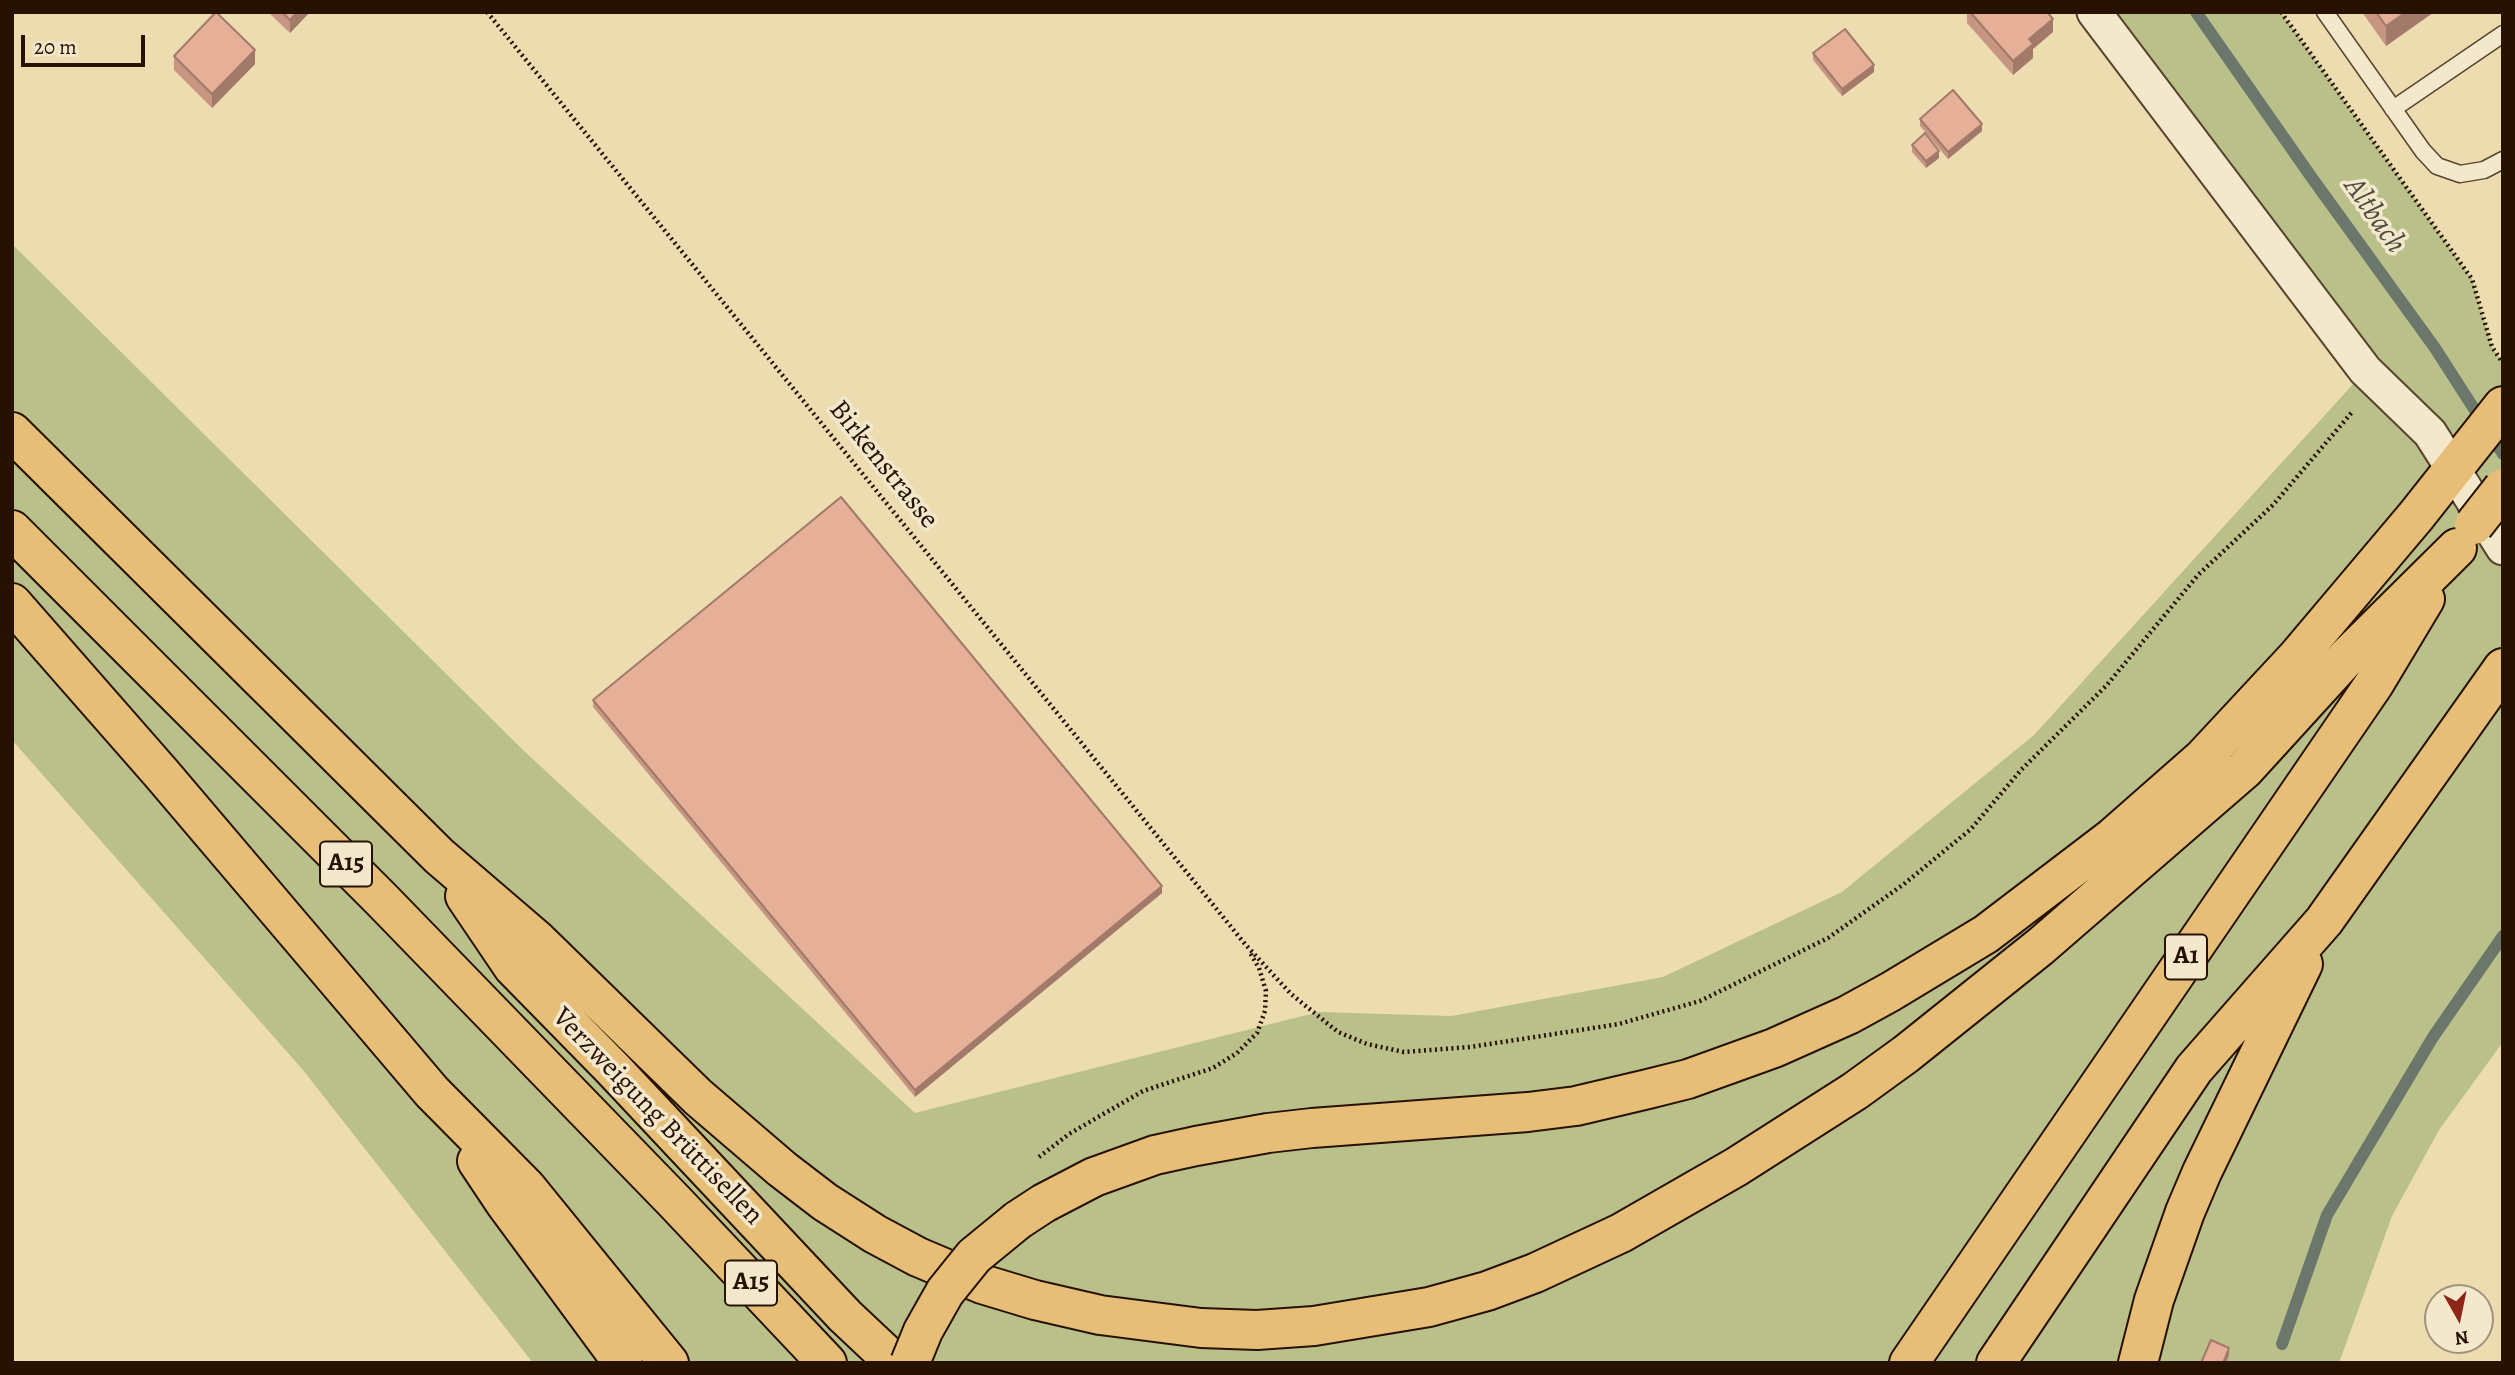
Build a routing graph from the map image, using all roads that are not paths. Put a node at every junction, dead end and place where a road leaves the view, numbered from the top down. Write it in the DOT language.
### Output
graph roads {
  1 [pos="2094,12"];
  2 [pos="2325,12"];
  3 [pos="2503,34"];
  4 [pos="2393,109"];
  5 [pos="2503,160"];
  6 [pos="2503,406"];
  7 [pos="12,432"];
  8 [pos="2503,488"];
  9 [pos="12,530"];
  10 [pos="2478,540"];
  11 [pos="12,603"];
  12 [pos="2503,668"];
  13 [pos="439,856"];
  14 [pos="2324,921"];
  15 [pos="432,1092"];
  16 [pos="624,1363"];
  17 [pos="669,1363"];
  18 [pos="827,1363"];
  19 [pos="895,1363"];
  20 [pos="910,1363"];
  21 [pos="1909,1363"];
  22 [pos="1996,1363"];
  23 [pos="2138,1363"];
  1 -- 10 [label="street"];
  2 -- 4 [label="lane"];
  3 -- 4 [label="lane"];
  4 -- 5 [label="lane"];
  6 -- 20 [label="highway, bridge"];
  7 -- 13 [label="highway, A15"];
  8 -- 10 [label="highway, A1, bridge"];
  9 -- 18 [label="highway, A15"];
  10 -- 13 [label="highway"];
  10 -- 21 [label="highway, A1"];
  11 -- 15 [label="highway"];
  12 -- 14 [label="highway"];
  13 -- 19 [label="highway, Verzweigung Brüttisellen / A15"];
  14 -- 22 [label="highway"];
  14 -- 23 [label="highway"];
  15 -- 16 [label="highway"];
  15 -- 17 [label="highway"];
}
